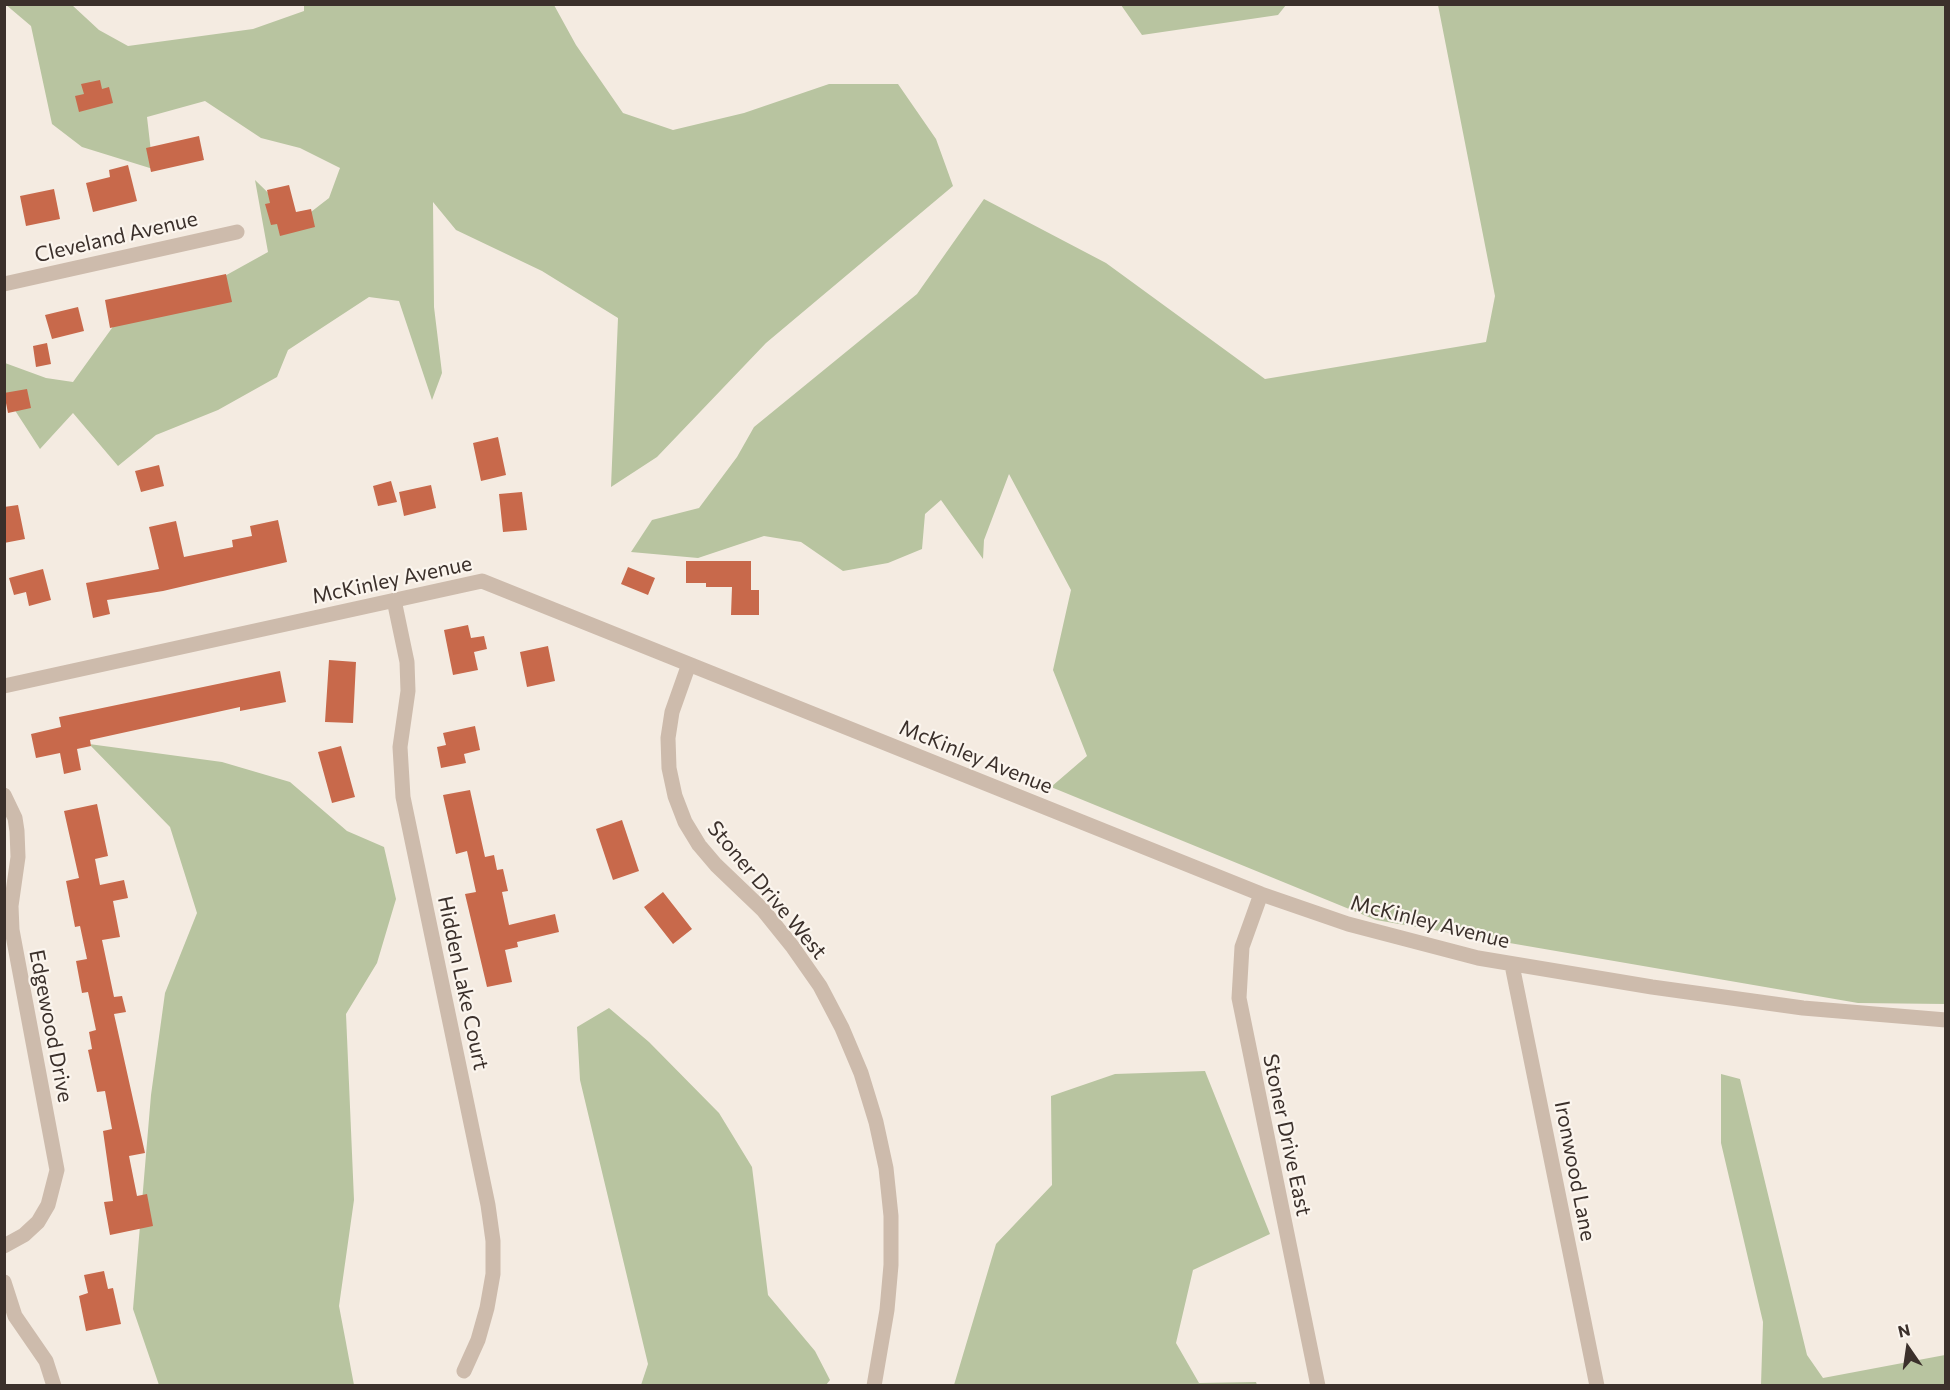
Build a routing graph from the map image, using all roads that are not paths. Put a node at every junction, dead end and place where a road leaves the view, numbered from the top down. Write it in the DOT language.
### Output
graph roads {
  1 [pos="237,232"];
  2 [pos="4,284"];
  3 [pos="394,600"];
  4 [pos="689,664"];
  5 [pos="4,686"];
  6 [pos="4,795"];
  7 [pos="1261,894"];
  8 [pos="1512,964"];
  9 [pos="1946,1020"];
  10 [pos="4,1246"];
  11 [pos="4,1282"];
  12 [pos="464,1371"];
  13 [pos="54,1386"];
  14 [pos="874,1386"];
  15 [pos="1318,1386"];
  16 [pos="1597,1386"];
  1 -- 2 [label="street, Cleveland Avenue"];
  3 -- 4 [label="street, McKinley Avenue"];
  3 -- 5 [label="street, McKinley Avenue"];
  3 -- 12 [label="street, Hidden Lake Court"];
  4 -- 7 [label="street, McKinley Avenue"];
  4 -- 14 [label="street, Stoner Drive West"];
  6 -- 10 [label="street, Edgewood Drive"];
  7 -- 8 [label="street, McKinley Avenue"];
  7 -- 15 [label="street, Stoner Drive East"];
  8 -- 9 [label="street, McKinley Avenue"];
  8 -- 16 [label="street, Ironwood Lane"];
  11 -- 13 [label="street"];
}
